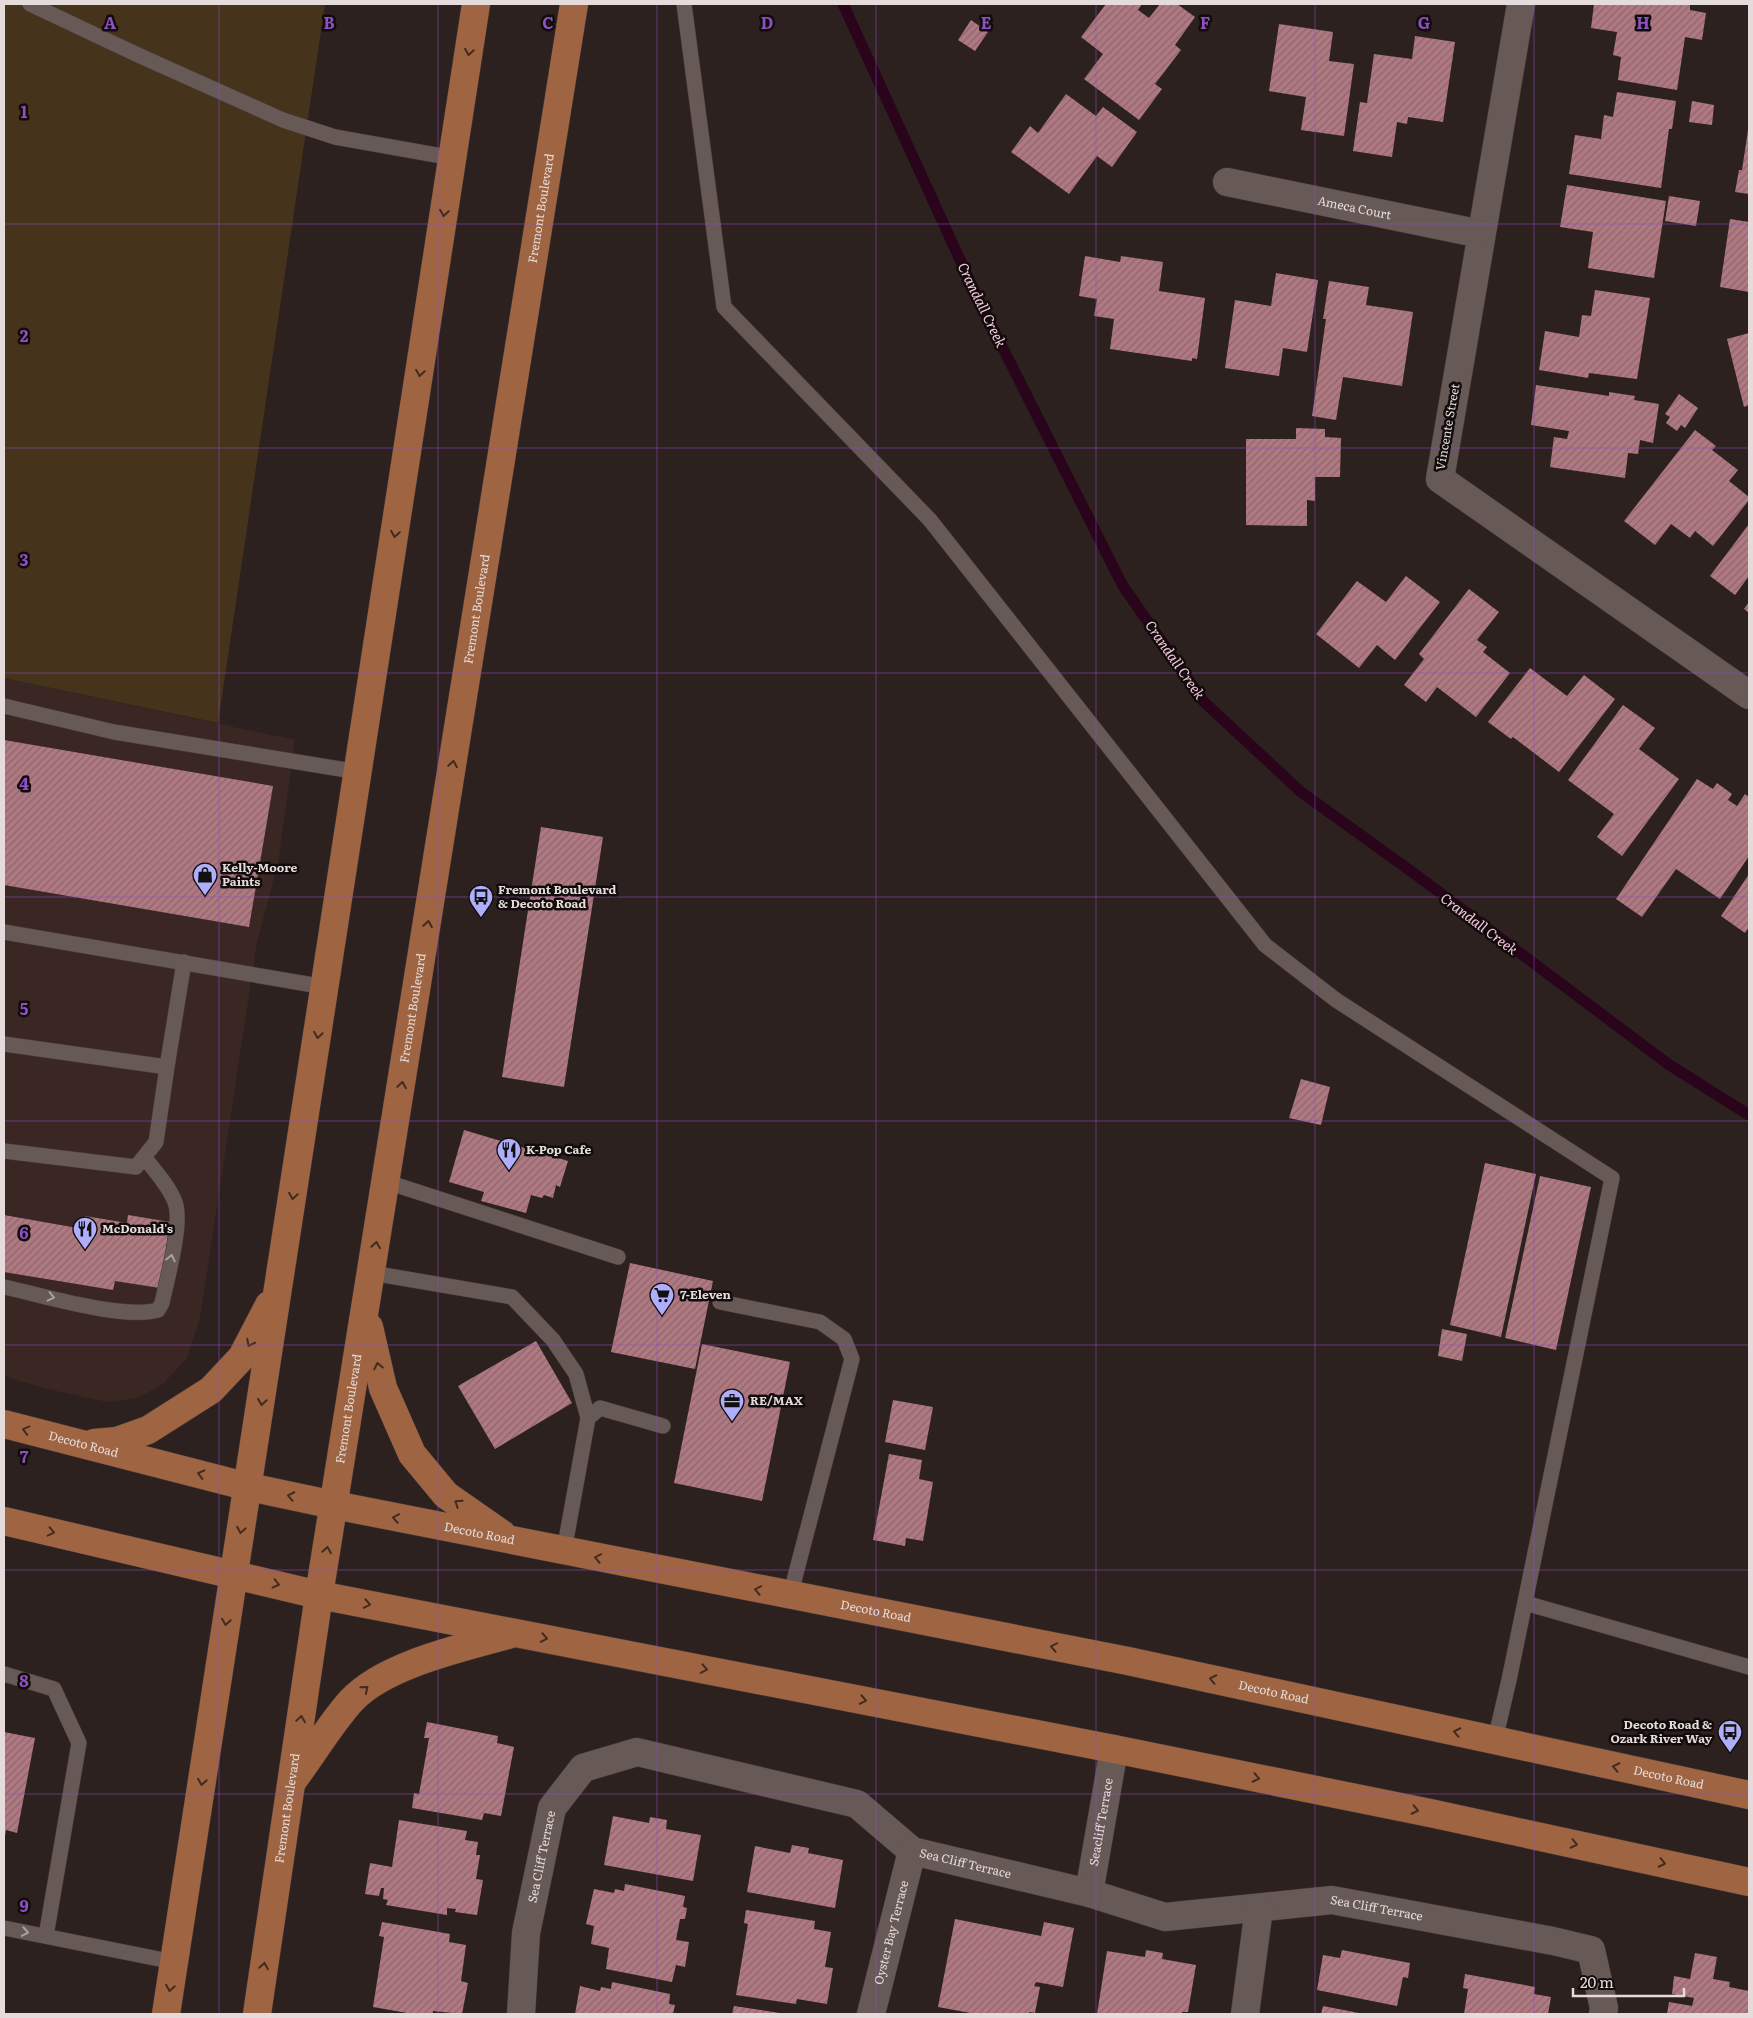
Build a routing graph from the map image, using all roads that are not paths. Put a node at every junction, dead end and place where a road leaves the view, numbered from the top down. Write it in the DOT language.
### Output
graph roads {
  1 [pos="30,4"];
  2 [pos="476,4"];
  3 [pos="574,4"];
  4 [pos="684,4"];
  5 [pos="1521,4"];
  6 [pos="453,158"];
  7 [pos="1227,182"];
  8 [pos="1481,234"];
  9 [pos="1749,695"];
  10 [pos="4,706"];
  11 [pos="359,772"];
  12 [pos="4,932"];
  13 [pos="184,962"];
  14 [pos="325,987"];
  15 [pos="4,1044"];
  16 [pos="167,1067"];
  17 [pos="4,1151"];
  18 [pos="144,1157"];
  19 [pos="386,1182"];
  20 [pos="618,1257"];
  21 [pos="372,1273"];
  22 [pos="280,1284"];
  23 [pos="4,1287"];
  24 [pos="720,1302"];
  25 [pos="366,1310"];
  26 [pos="588,1418"];
  27 [pos="4,1424"];
  28 [pos="663,1426"];
  29 [pos="82,1444"];
  30 [pos="248,1487"];
  31 [pos="334,1505"];
  32 [pos="4,1521"];
  33 [pos="512,1541"];
  34 [pos="564,1551"];
  35 [pos="234,1573"];
  36 [pos="319,1595"];
  37 [pos="790,1596"];
  38 [pos="1525,1603"];
  39 [pos="515,1632"];
  40 [pos="1749,1667"];
  41 [pos="4,1674"];
  42 [pos="1495,1740"];
  43 [pos="1114,1749"];
  44 [pos="292,1782"];
  45 [pos="1749,1796"];
  46 [pos="912,1852"];
  47 [pos="1749,1882"];
  48 [pos="1089,1893"];
  49 [pos="1260,1908"];
  50 [pos="4,1928"];
  51 [pos="46,1936"];
  52 [pos="174,1962"];
  53 [pos="166,2014"];
  54 [pos="257,2014"];
  55 [pos="522,2014"];
  56 [pos="872,2014"];
  57 [pos="1245,2014"];
  58 [pos="1603,2014"];
  1 -- 6 [label="lane"];
  2 -- 6 [label="main road, one-way"];
  19 -- 3 [label="main road, Fremont Boulevard, one-way"];
  4 -- 38 [label="lane"];
  5 -- 8 [label="street, Vincente Street"];
  6 -- 11 [label="main road, one-way"];
  7 -- 8 [label="street, Ameca Court"];
  8 -- 9 [label="street, Vincente Street"];
  10 -- 11 [label="lane"];
  11 -- 14 [label="main road"];
  12 -- 13 [label="lane"];
  13 -- 14 [label="lane"];
  13 -- 16 [label="lane"];
  14 -- 22 [label="main road, one-way"];
  15 -- 16 [label="lane"];
  16 -- 18 [label="lane"];
  17 -- 18 [label="lane"];
  23 -- 18 [label="lane, one-way"];
  19 -- 20 [label="lane"];
  21 -- 19 [label="main road, Fremont Boulevard, one-way"];
  21 -- 25 [label="main road, Fremont Boulevard"];
  21 -- 26 [label="lane"];
  22 -- 29 [label="main road, one-way"];
  22 -- 30 [label="main road, one-way"];
  24 -- 37 [label="lane"];
  25 -- 31 [label="main road, Fremont Boulevard"];
  33 -- 25 [label="main road, one-way"];
  26 -- 28 [label="lane"];
  26 -- 34 [label="lane"];
  29 -- 27 [label="main road, Decoto Road, one-way"];
  30 -- 29 [label="main road, Decoto Road, one-way"];
  31 -- 30 [label="main road, Decoto Road, one-way"];
  30 -- 35 [label="main road, one-way"];
  33 -- 31 [label="main road, Decoto Road, one-way"];
  36 -- 31 [label="main road, Fremont Boulevard, one-way"];
  32 -- 35 [label="main road, one-way"];
  33 -- 34 [label="main road, Decoto Road"];
  37 -- 34 [label="main road, Decoto Road, one-way"];
  35 -- 36 [label="main road, one-way"];
  35 -- 52 [label="main road, one-way"];
  36 -- 39 [label="main road, one-way"];
  44 -- 36 [label="main road, Fremont Boulevard, one-way"];
  42 -- 37 [label="main road, Decoto Road, one-way"];
  38 -- 40 [label="lane"];
  38 -- 42 [label="lane"];
  39 -- 43 [label="main road, one-way"];
  44 -- 39 [label="main road, one-way"];
  41 -- 51 [label="lane"];
  45 -- 42 [label="main road, Decoto Road, one-way"];
  43 -- 47 [label="main road, one-way"];
  43 -- 48 [label="street, Seacliff Terrace"];
  54 -- 44 [label="main road, Fremont Boulevard, one-way"];
  46 -- 48 [label="street, Sea Cliff Terrace"];
  46 -- 55 [label="street, Sea Cliff Terrace"];
  46 -- 56 [label="street, Oyster Bay Terrace"];
  48 -- 49 [label="street, Sea Cliff Terrace"];
  49 -- 57 [label="street"];
  49 -- 58 [label="street, Sea Cliff Terrace"];
  50 -- 51 [label="lane, one-way"];
  51 -- 52 [label="lane"];
  52 -- 53 [label="main road, one-way"];
}
